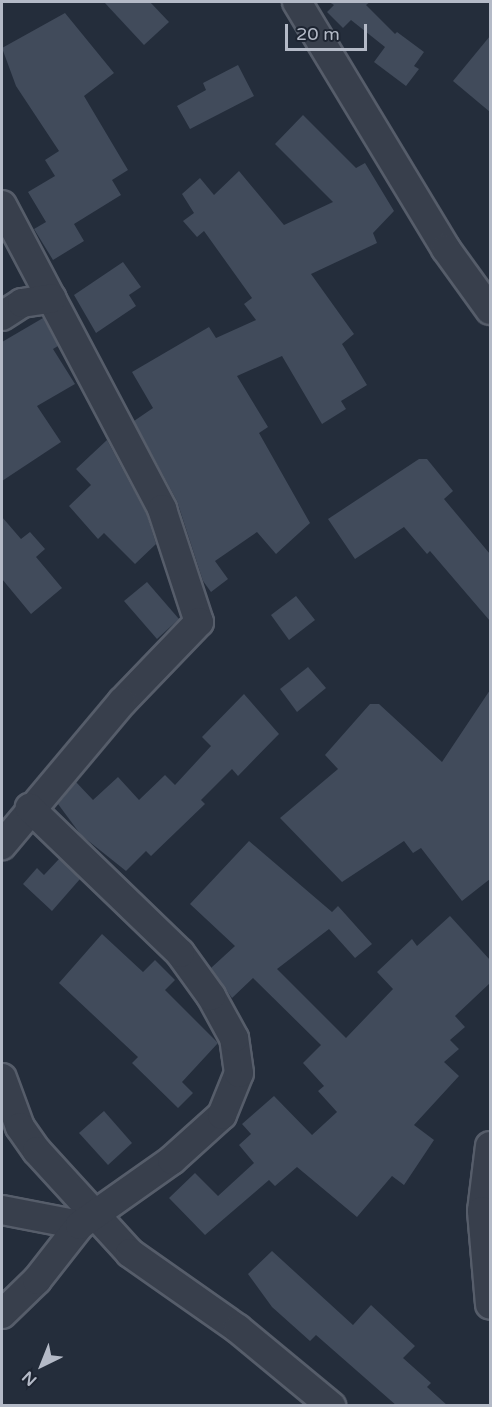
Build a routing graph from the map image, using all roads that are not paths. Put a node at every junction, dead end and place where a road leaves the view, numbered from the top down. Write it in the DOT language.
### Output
graph roads {
  1 [pos="297,2"];
  2 [pos="2,205"];
  3 [pos="52,298"];
  4 [pos="490,310"];
  5 [pos="2,316"];
  6 [pos="30,808"];
  7 [pos="2,845"];
  8 [pos="2,1078"];
  9 [pos="490,1146"];
  10 [pos="2,1210"];
  11 [pos="88,1219"];
  12 [pos="490,1305"];
  13 [pos="2,1314"];
  14 [pos="331,1406"];
  1 -- 4 [label="street"];
  2 -- 3 [label="street"];
  3 -- 5 [label="street"];
  3 -- 6 [label="street"];
  6 -- 7 [label="street"];
  6 -- 11 [label="street"];
  8 -- 11 [label="street"];
  9 -- 12 [label="street"];
  10 -- 11 [label="street"];
  11 -- 13 [label="street"];
  11 -- 14 [label="street"];
}
